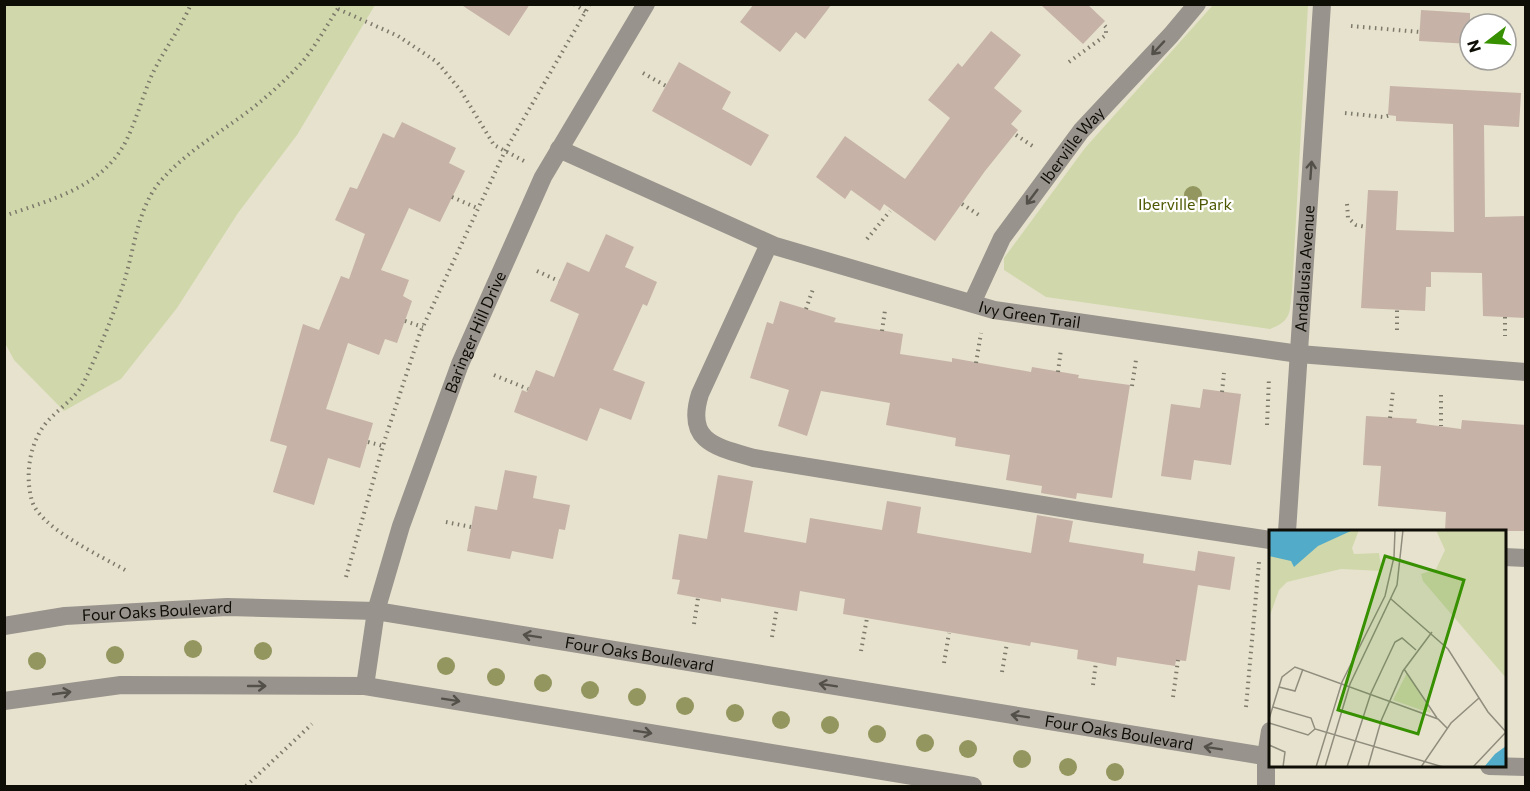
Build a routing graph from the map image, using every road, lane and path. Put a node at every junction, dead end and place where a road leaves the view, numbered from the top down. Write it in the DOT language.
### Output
graph roads {
  1 [pos="191,4"];
  2 [pos="574,4"];
  3 [pos="590,4"];
  4 [pos="646,4"];
  5 [pos="1197,4"];
  6 [pos="1322,4"];
  7 [pos="339,7"];
  8 [pos="586,12"];
  9 [pos="1102,23"];
  10 [pos="1351,26"];
  11 [pos="1420,32"];
  12 [pos="1069,62"];
  13 [pos="643,73"];
  14 [pos="666,86"];
  15 [pos="1345,112"];
  16 [pos="1391,115"];
  17 [pos="1016,135"];
  18 [pos="1034,147"];
  19 [pos="559,149"];
  20 [pos="505,150"];
  21 [pos="546,172"];
  22 [pos="452,197"];
  23 [pos="962,204"];
  24 [pos="1347,204"];
  25 [pos="477,208"];
  26 [pos="890,211"];
  27 [pos="4,216"];
  28 [pos="982,217"];
  29 [pos="1366,227"];
  30 [pos="867,239"];
  31 [pos="769,244"];
  32 [pos="537,271"];
  33 [pos="559,281"];
  34 [pos="813,289"];
  35 [pos="972,303"];
  36 [pos="806,309"];
  37 [pos="885,309"];
  38 [pos="1397,310"];
  39 [pos="1505,317"];
  40 [pos="405,321"];
  41 [pos="423,327"];
  42 [pos="1397,330"];
  43 [pos="882,331"];
  44 [pos="981,333"];
  45 [pos="1505,336"];
  46 [pos="1061,349"];
  47 [pos="1299,354"];
  48 [pos="1136,360"];
  49 [pos="976,363"];
  50 [pos="1058,372"];
  51 [pos="1526,372"];
  52 [pos="1224,373"];
  53 [pos="494,375"];
  54 [pos="1132,386"];
  55 [pos="528,389"];
  56 [pos="1222,392"];
  57 [pos="1393,392"];
  58 [pos="1441,395"];
  59 [pos="1390,418"];
  60 [pos="1441,426"];
  61 [pos="368,442"];
  62 [pos="383,446"];
  63 [pos="446,522"];
  64 [pos="471,527"];
  65 [pos="1287,530"];
  66 [pos="1269,540"];
  67 [pos="1506,557"];
  68 [pos="1526,558"];
  69 [pos="125,570"];
  70 [pos="346,577"];
  71 [pos="698,598"];
  72 [pos="777,608"];
  73 [pos="376,611"];
  74 [pos="867,618"];
  75 [pos="694,624"];
  76 [pos="4,626"];
  77 [pos="949,633"];
  78 [pos="772,637"];
  79 [pos="1007,642"];
  80 [pos="861,651"];
  81 [pos="1178,660"];
  82 [pos="1096,662"];
  83 [pos="944,663"];
  84 [pos="1002,672"];
  85 [pos="1093,685"];
  86 [pos="365,686"];
  87 [pos="1173,697"];
  88 [pos="4,702"];
  89 [pos="312,724"];
  90 [pos="1268,756"];
  91 [pos="1506,766"];
  92 [pos="1526,767"];
  93 [pos="246,786"];
  94 [pos="973,786"];
  95 [pos="1266,786"];
  1 -- 27 [label="path"];
  2 -- 8 [label="path"];
  3 -- 8 [label="path"];
  4 -- 19 [label="street, Baringer Hill Drive"];
  5 -- 35 [label="street, Iberville Way, one-way"];
  47 -- 6 [label="street, Andalusia Avenue, one-way"];
  7 -- 20 [label="path"];
  7 -- 69 [label="path"];
  8 -- 20 [label="path"];
  9 -- 12 [label="path"];
  10 -- 11 [label="path"];
  13 -- 14 [label="path"];
  15 -- 16 [label="path"];
  17 -- 18 [label="path"];
  19 -- 21 [label="street, Baringer Hill Drive"];
  19 -- 31 [label="street, Ivy Green Trail"];
  20 -- 21 [label="path"];
  20 -- 25 [label="path"];
  21 -- 73 [label="street, Baringer Hill Drive"];
  22 -- 25 [label="path"];
  23 -- 28 [label="path"];
  24 -- 29 [label="path"];
  25 -- 41 [label="path"];
  26 -- 30 [label="path"];
  31 -- 35 [label="street, Ivy Green Trail"];
  31 -- 66 [label="street"];
  32 -- 33 [label="path"];
  34 -- 36 [label="path"];
  35 -- 47 [label="street, Ivy Green Trail"];
  37 -- 43 [label="path"];
  38 -- 42 [label="path"];
  39 -- 45 [label="path"];
  40 -- 41 [label="path"];
  41 -- 62 [label="path"];
  44 -- 49 [label="path"];
  46 -- 50 [label="path"];
  47 -- 51 [label="street, Ivy Green Trail"];
  47 -- 65 [label="street, Andalusia Avenue"];
  48 -- 54 [label="path"];
  52 -- 56 [label="path"];
  53 -- 55 [label="path"];
  57 -- 59 [label="path"];
  58 -- 60 [label="path"];
  61 -- 62 [label="path"];
  62 -- 70 [label="path"];
  63 -- 64 [label="path"];
  67 -- 68 [label="street"];
  71 -- 75 [label="path"];
  72 -- 78 [label="path"];
  73 -- 76 [label="street, Four Oaks Boulevard"];
  73 -- 86 [label="street, Baringer Hill Drive"];
  90 -- 73 [label="street, Four Oaks Boulevard, one-way"];
  74 -- 80 [label="path"];
  77 -- 83 [label="path"];
  79 -- 84 [label="path"];
  81 -- 87 [label="path"];
  82 -- 85 [label="path"];
  88 -- 86 [label="street, one-way"];
  86 -- 94 [label="street, one-way"];
  89 -- 93 [label="path"];
  90 -- 95 [label="street"];
  91 -- 92 [label="street"];
}
